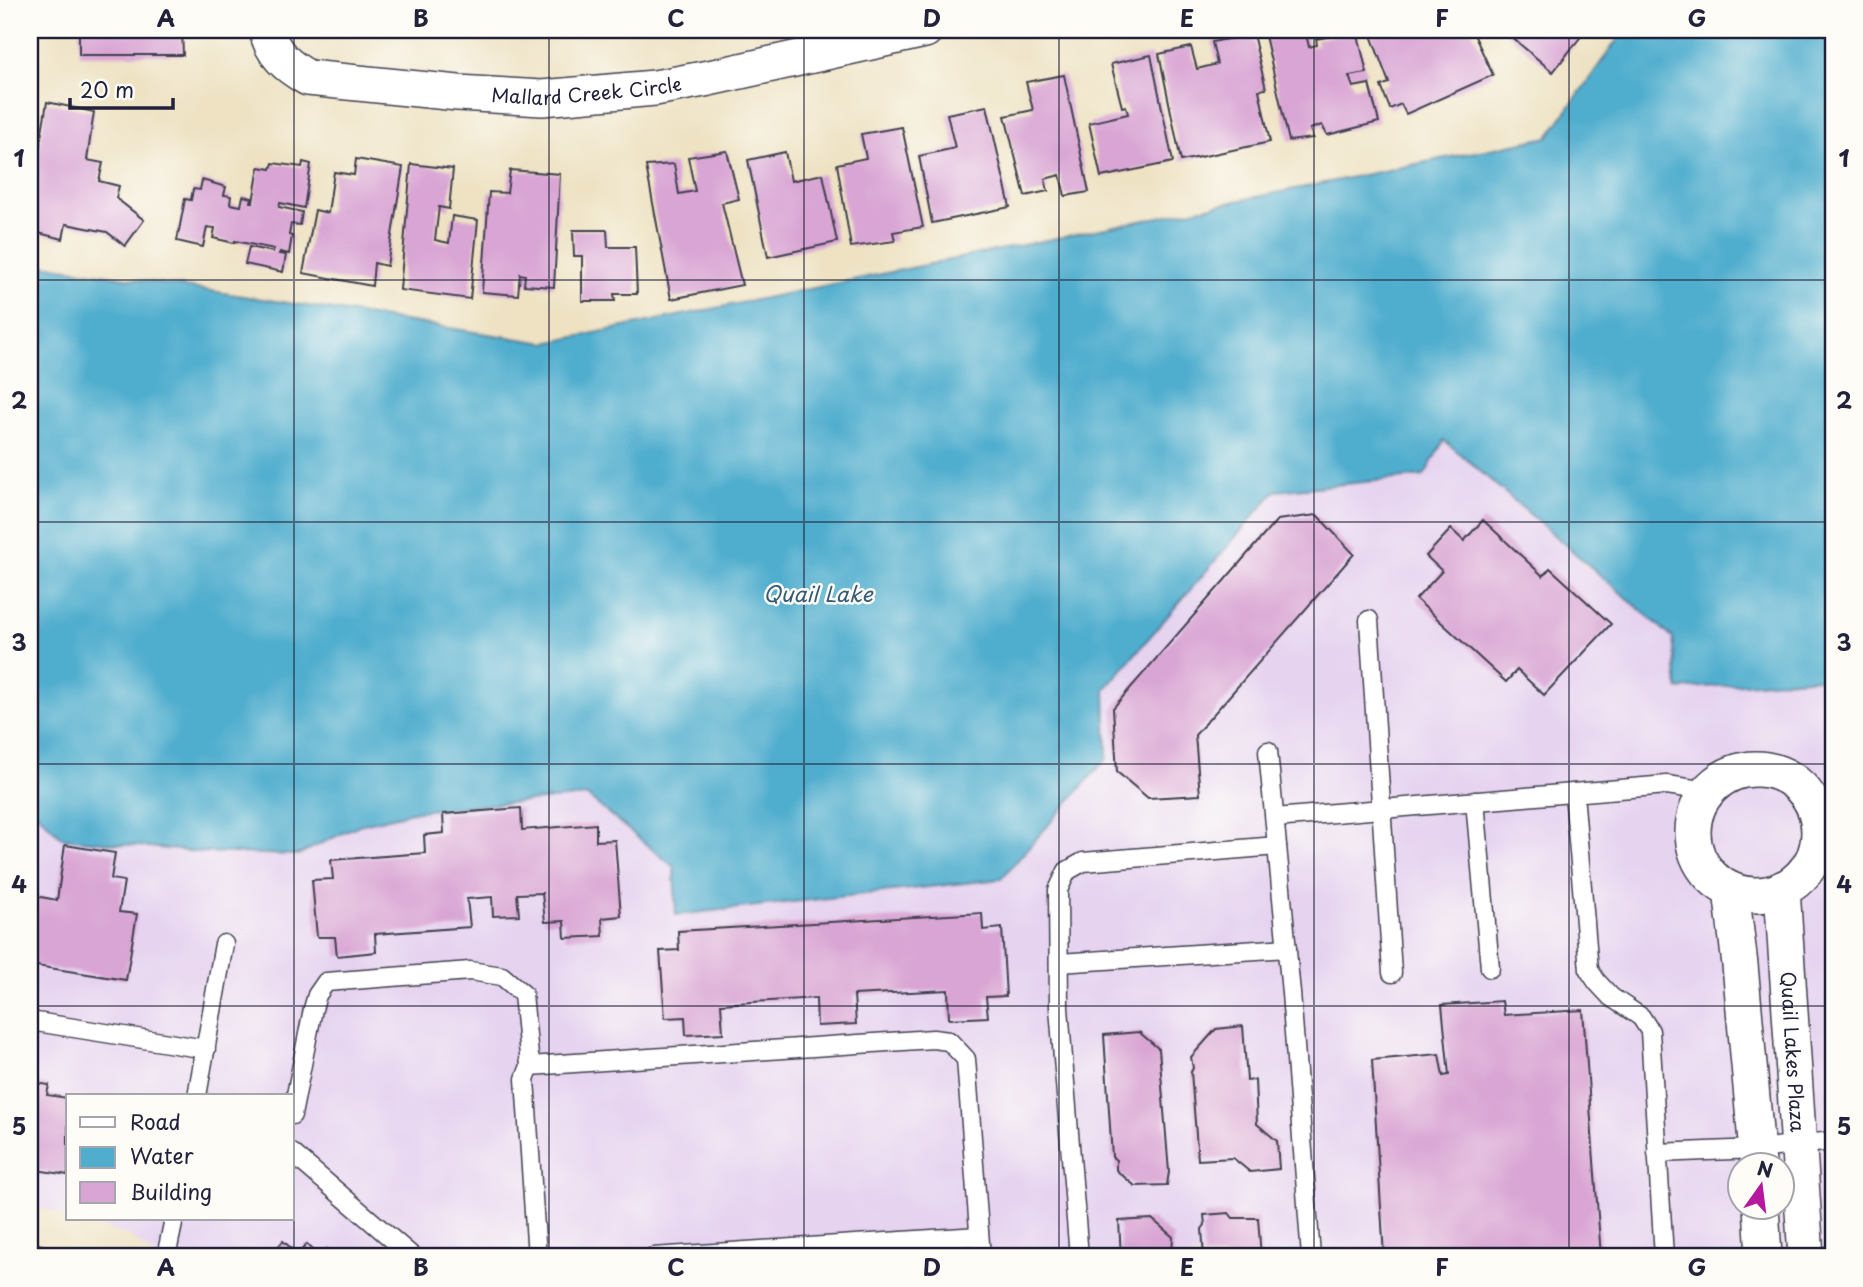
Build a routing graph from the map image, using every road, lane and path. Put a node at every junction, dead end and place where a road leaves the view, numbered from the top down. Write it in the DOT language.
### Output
graph roads {
  1 [pos="267,30"];
  2 [pos="925,30"];
  3 [pos="1369,620"];
  4 [pos="1268,751"];
  5 [pos="1707,791"];
  6 [pos="1574,793"];
  7 [pos="1475,801"];
  8 [pos="1380,809"];
  9 [pos="1275,818"];
  10 [pos="1278,846"];
  11 [pos="1782,889"];
  12 [pos="1731,890"];
  13 [pos="224,944"];
  14 [pos="1287,948"];
  15 [pos="1059,963"];
  16 [pos="1490,968"];
  17 [pos="1392,974"];
  18 [pos="30,1021"];
  19 [pos="205,1049"];
  20 [pos="530,1066"];
  21 [pos="197,1094"];
  22 [pos="294,1105"];
  23 [pos="1833,1141"];
  24 [pos="1798,1145"];
  25 [pos="1757,1150"];
  26 [pos="1781,1150"];
  27 [pos="1657,1153"];
  28 [pos="294,1155"];
  29 [pos="1727,1156"];
  30 [pos="174,1220"];
  31 [pos="1762,1220"];
  32 [pos="979,1236"];
  33 [pos="30,1252"];
  34 [pos="51,1257"];
  35 [pos="166,1257"];
  36 [pos="413,1257"];
  37 [pos="537,1257"];
  38 [pos="653,1257"];
  39 [pos="981,1257"];
  40 [pos="1079,1257"];
  41 [pos="1311,1257"];
  42 [pos="1664,1257"];
  43 [pos="1765,1257"];
  44 [pos="1805,1257"];
  1 -- 2 [label="street, Mallard Creek Circle"];
  3 -- 8 [label="lane"];
  4 -- 9 [label="lane"];
  5 -- 6 [label="lane"];
  5 -- 11 [label="street"];
  5 -- 12 [label="street"];
  6 -- 7 [label="lane"];
  6 -- 27 [label="lane"];
  7 -- 8 [label="lane"];
  7 -- 16 [label="lane"];
  8 -- 9 [label="lane"];
  8 -- 17 [label="lane"];
  9 -- 10 [label="lane"];
  10 -- 14 [label="lane"];
  10 -- 15 [label="lane"];
  11 -- 12 [label="street"];
  11 -- 24 [label="street, Quail Lakes Plaza"];
  12 -- 25 [label="street"];
  13 -- 19 [label="lane"];
  14 -- 15 [label="lane"];
  14 -- 41 [label="lane"];
  15 -- 40 [label="lane"];
  18 -- 19 [label="lane"];
  19 -- 21 [label="lane"];
  20 -- 22 [label="lane"];
  20 -- 32 [label="lane"];
  20 -- 37 [label="lane"];
  23 -- 24 [label="lane"];
  24 -- 26 [label="lane"];
  24 -- 44 [label="street, Quail Lakes Plaza"];
  27 -- 29 [label="lane"];
  27 -- 42 [label="lane"];
  28 -- 36 [label="lane"];
  30 -- 35 [label="lane"];
  31 -- 43 [label="street"];
  32 -- 38 [label="lane"];
  32 -- 39 [label="lane"];
  33 -- 34 [label="lane"];
}
